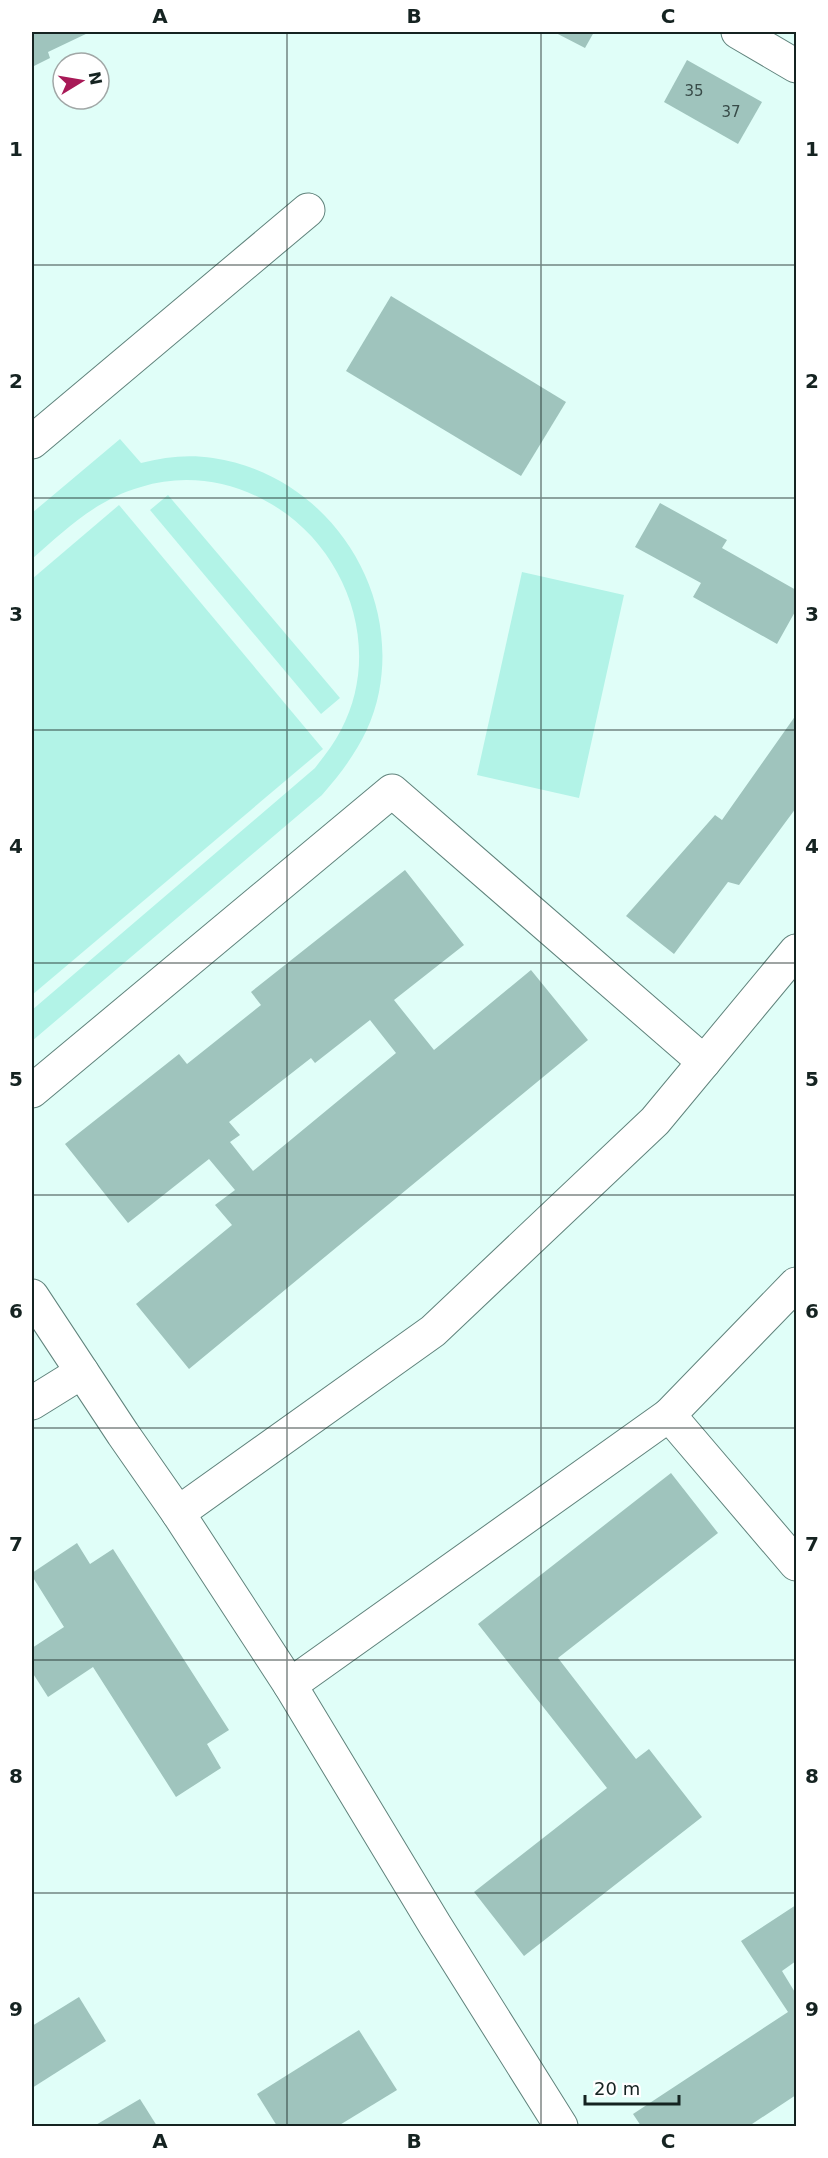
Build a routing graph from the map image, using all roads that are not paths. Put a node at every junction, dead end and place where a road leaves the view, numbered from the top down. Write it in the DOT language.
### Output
graph roads {
  1 [pos="738,32"];
  2 [pos="796,66"];
  3 [pos="308,210"];
  4 [pos="32,442"];
  5 [pos="796,951"];
  6 [pos="704,1062"];
  7 [pos="32,1091"];
  8 [pos="796,1284"];
  9 [pos="32,1296"];
  10 [pos="82,1372"];
  11 [pos="32,1404"];
  12 [pos="669,1415"];
  13 [pos="178,1513"];
  14 [pos="796,1564"];
  15 [pos="290,1685"];
  16 [pos="561,2127"];
  1 -- 2 [label="street"];
  3 -- 4 [label="street"];
  5 -- 6 [label="street"];
  6 -- 7 [label="street"];
  6 -- 13 [label="street"];
  8 -- 12 [label="street"];
  9 -- 10 [label="street"];
  10 -- 11 [label="street"];
  10 -- 13 [label="street"];
  12 -- 14 [label="street"];
  12 -- 15 [label="street"];
  13 -- 15 [label="street"];
  15 -- 16 [label="street"];
}
